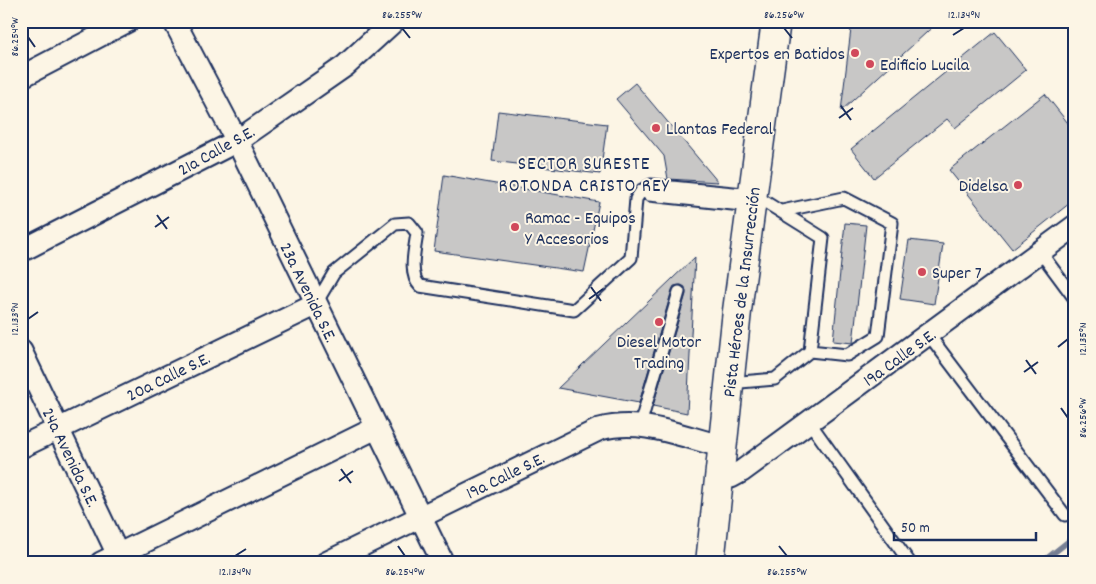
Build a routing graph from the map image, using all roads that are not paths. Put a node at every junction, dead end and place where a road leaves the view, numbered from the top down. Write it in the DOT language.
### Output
graph roads {
  1 [pos="128,21"];
  2 [pos="174,21"];
  3 [pos="394,21"];
  4 [pos="776,21"];
  5 [pos="21,77"];
  6 [pos="237,141"];
  7 [pos="757,201"];
  8 [pos="782,211"];
  9 [pos="1075,226"];
  10 [pos="21,251"];
  11 [pos="1041,253"];
  12 [pos="680,292"];
  13 [pos="1075,298"];
  14 [pos="315,305"];
  15 [pos="929,335"];
  16 [pos="21,351"];
  17 [pos="810,351"];
  18 [pos="729,383"];
  19 [pos="810,423"];
  20 [pos="640,425"];
  21 [pos="376,428"];
  22 [pos="58,430"];
  23 [pos="721,446"];
  24 [pos="21,447"];
  25 [pos="718,478"];
  26 [pos="1065,515"];
  27 [pos="419,517"];
  28 [pos="114,560"];
  29 [pos="326,563"];
  30 [pos="443,563"];
  31 [pos="710,563"];
  32 [pos="910,563"];
  1 -- 5 [label="street"];
  2 -- 6 [label="street, 23a Avenida S.E."];
  3 -- 6 [label="street, 21a Calle S.E."];
  4 -- 7 [label="main road, Pista Héroes de la Insurrección"];
  6 -- 10 [label="street, 21a Calle S.E."];
  6 -- 14 [label="street, 23a Avenida S.E."];
  7 -- 8 [label="lane"];
  7 -- 14 [label="lane"];
  7 -- 18 [label="main road, Pista Héroes de la Insurrección"];
  8 -- 17 [label="lane"];
  8 -- 17 [label="lane"];
  9 -- 11 [label="street, 19a Calle S.E."];
  11 -- 13 [label="lane"];
  11 -- 15 [label="street, 19a Calle S.E."];
  12 -- 20 [label="lane"];
  14 -- 21 [label="street, 23a Avenida S.E."];
  14 -- 22 [label="street, 20a Calle S.E."];
  15 -- 19 [label="street, 19a Calle S.E."];
  15 -- 26 [label="lane"];
  16 -- 22 [label="street, 24a Avenida S.E."];
  17 -- 18 [label="lane"];
  18 -- 23 [label="main road, Pista Héroes de la Insurrección"];
  19 -- 25 [label="street, 19a Calle S.E."];
  19 -- 32 [label="lane"];
  20 -- 23 [label="street, 19a Calle S.E."];
  20 -- 27 [label="street, 19a Calle S.E."];
  21 -- 27 [label="street, 23a Avenida S.E."];
  21 -- 28 [label="street"];
  22 -- 24 [label="street, 20a Calle S.E."];
  22 -- 28 [label="street, 24a Avenida S.E."];
  23 -- 25 [label="main road, Pista Héroes de la Insurrección"];
  25 -- 31 [label="main road, Pista Héroes de la Insurrección"];
  27 -- 29 [label="street, 19a Calle S.E."];
  27 -- 30 [label="street, 23a Avenida S.E."];
}
